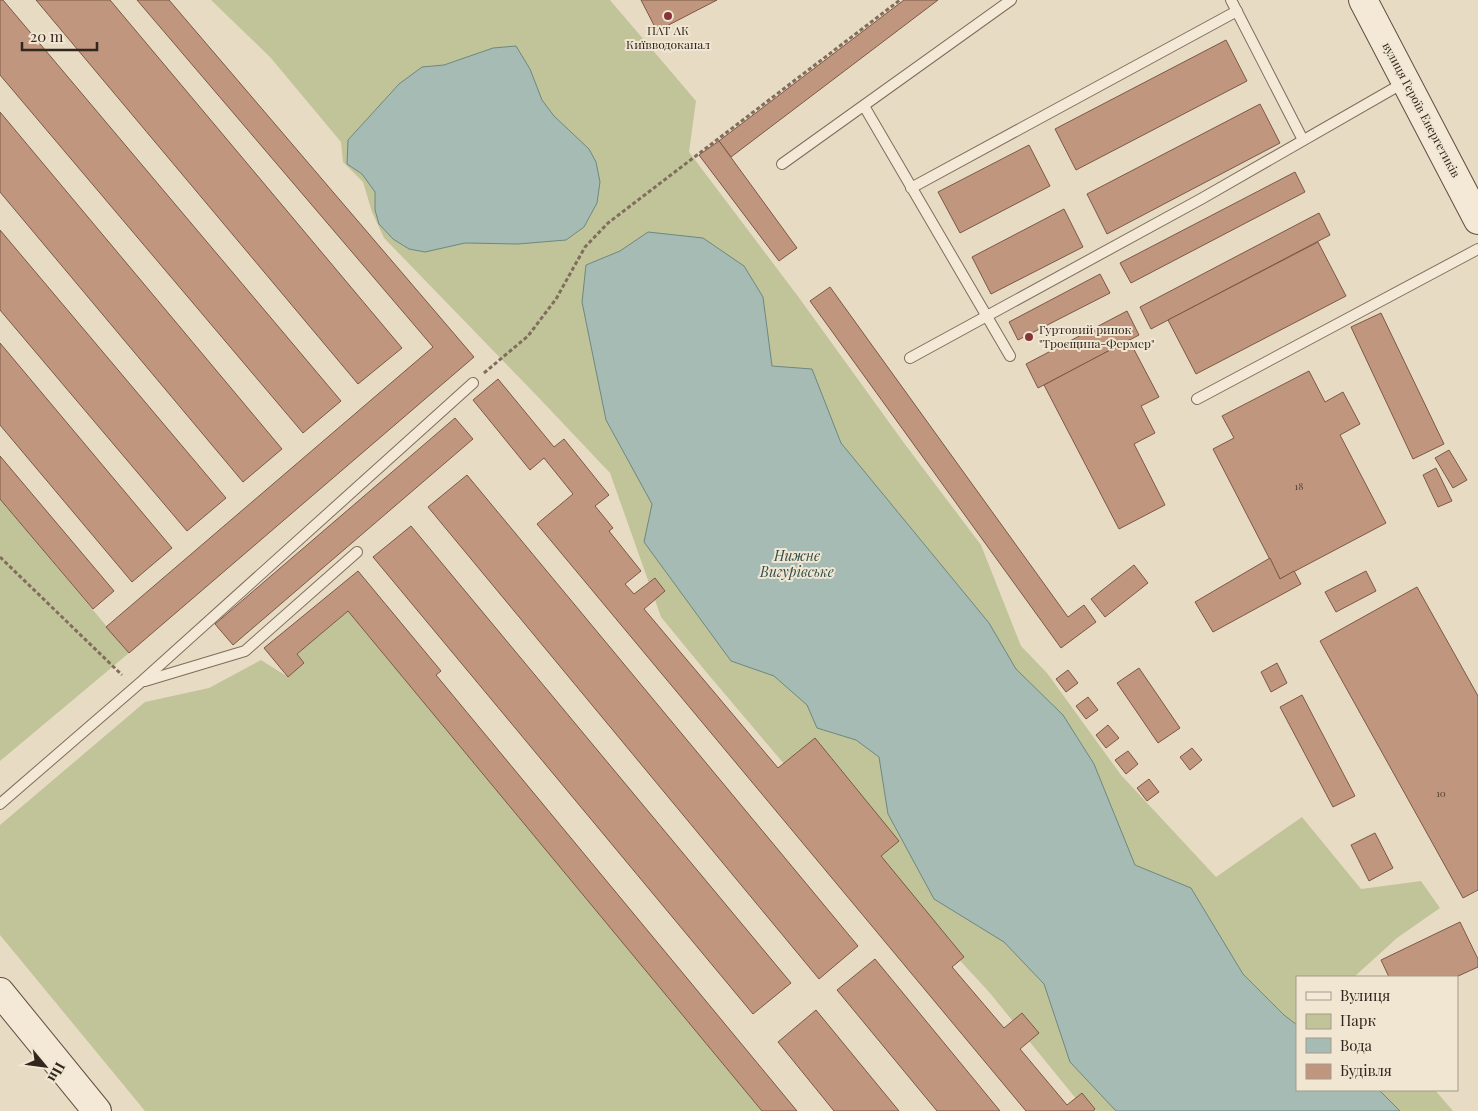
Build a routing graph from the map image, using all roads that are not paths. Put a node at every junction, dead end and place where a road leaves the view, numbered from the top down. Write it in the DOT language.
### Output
graph roads {
  1 [pos="1011,0"];
  2 [pos="1231,0"];
  3 [pos="1363,0"];
  4 [pos="1237,11"];
  5 [pos="1406,82"];
  6 [pos="864,106"];
  7 [pos="1303,140"];
  8 [pos="782,164"];
  9 [pos="911,188"];
  10 [pos="1478,220"];
  11 [pos="1478,249"];
  12 [pos="986,315"];
  13 [pos="1010,356"];
  14 [pos="910,358"];
  15 [pos="472,383"];
  16 [pos="1197,399"];
  17 [pos="357,552"];
  18 [pos="138,685"];
  19 [pos="0,804"];
  20 [pos="0,992"];
  21 [pos="97,1111"];
  1 -- 6 [label="lane"];
  2 -- 4 [label="lane"];
  3 -- 5 [label="street, вулиця Героїв Енергетиків"];
  4 -- 7 [label="lane"];
  4 -- 9 [label="lane"];
  5 -- 7 [label="lane"];
  5 -- 10 [label="street, вулиця Героїв Енергетиків"];
  6 -- 8 [label="lane"];
  6 -- 9 [label="lane"];
  7 -- 12 [label="lane"];
  9 -- 12 [label="lane"];
  11 -- 16 [label="lane"];
  12 -- 13 [label="lane"];
  12 -- 14 [label="lane"];
  15 -- 18 [label="lane"];
  17 -- 18 [label="lane"];
  18 -- 19 [label="lane"];
  20 -- 21 [label="street"];
}
